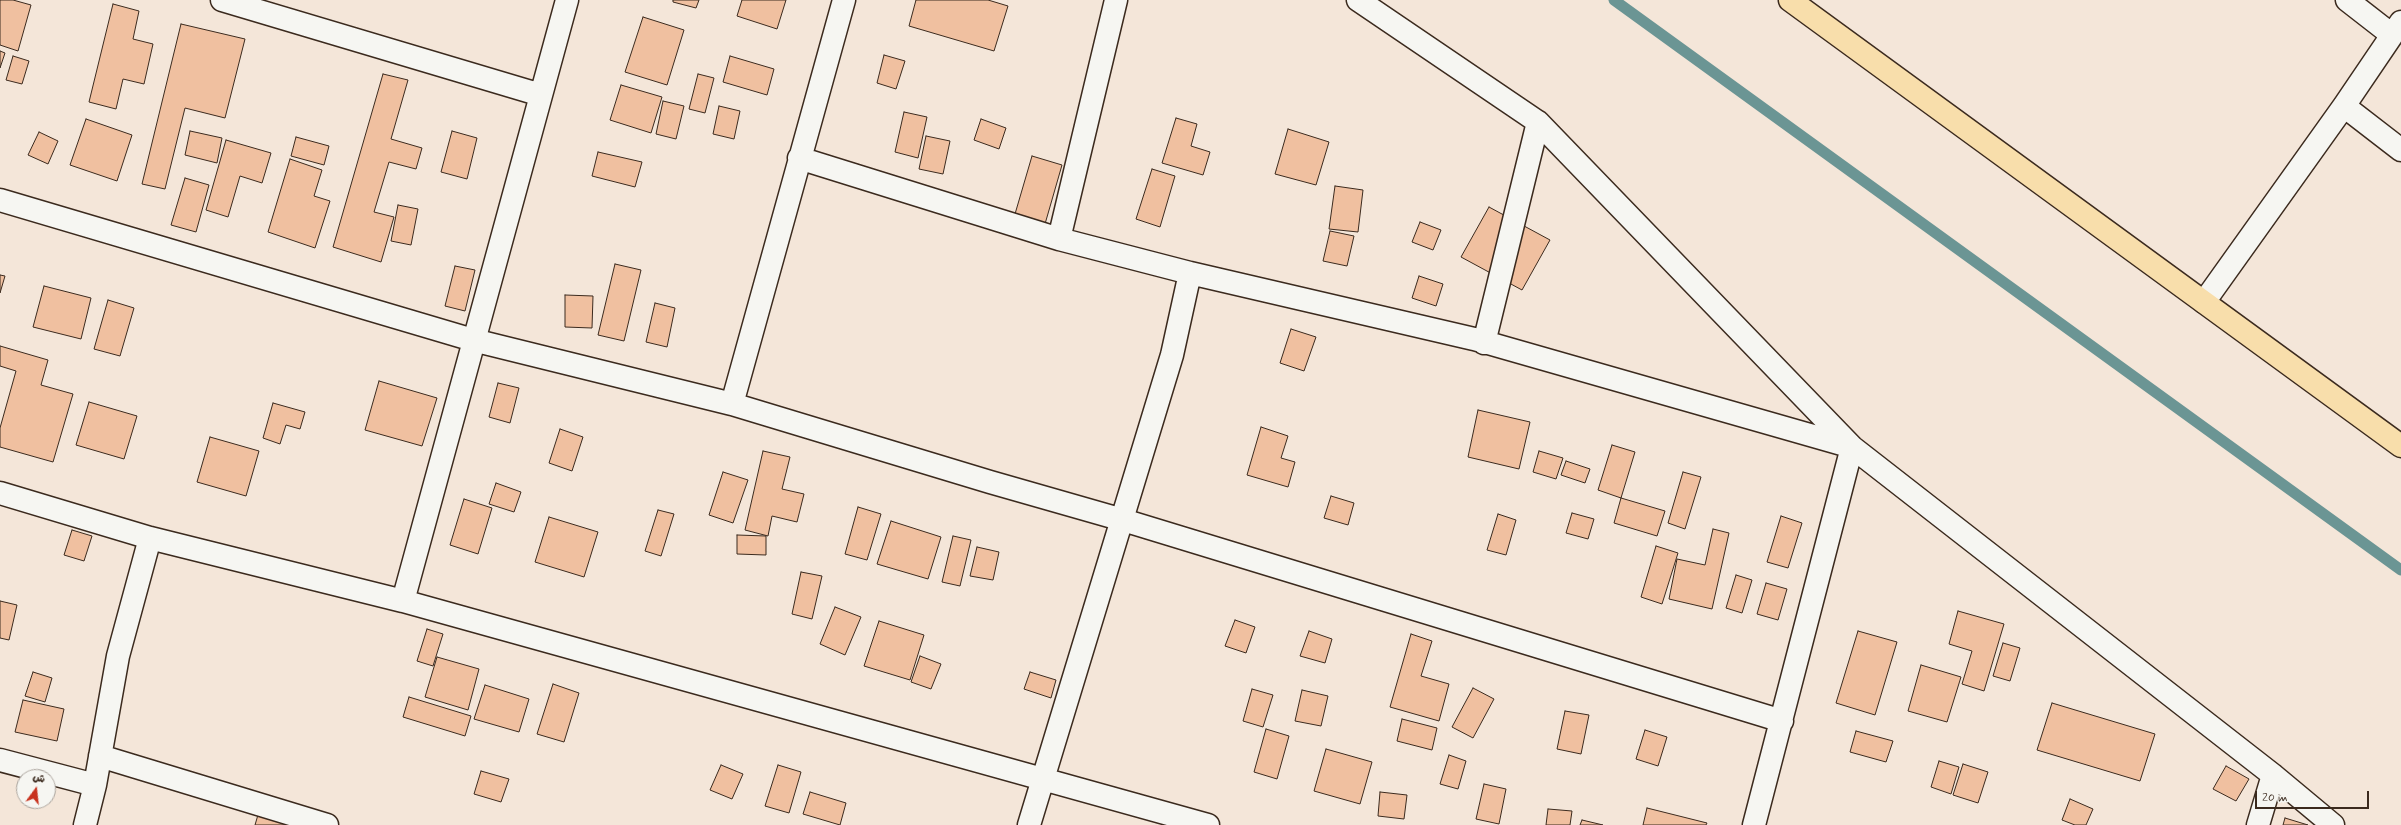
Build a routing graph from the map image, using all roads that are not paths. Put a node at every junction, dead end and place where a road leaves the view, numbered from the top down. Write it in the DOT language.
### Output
graph roads {
  1 [pos="222,0"];
  2 [pos="567,0"];
  3 [pos="844,0"];
  4 [pos="1116,0"];
  5 [pos="1358,0"];
  6 [pos="1790,0"];
  7 [pos="2347,0"];
  8 [pos="2397,28"];
  9 [pos="541,95"];
  10 [pos="2344,106"];
  11 [pos="1538,122"];
  12 [pos="2401,150"];
  13 [pos="799,158"];
  14 [pos="0,200"];
  15 [pos="1059,239"];
  16 [pos="1190,273"];
  17 [pos="2204,302"];
  18 [pos="472,340"];
  19 [pos="1484,343"];
  20 [pos="732,404"];
  21 [pos="1852,446"];
  22 [pos="2401,446"];
  23 [pos="0,493"];
  24 [pos="1123,520"];
  25 [pos="150,538"];
  26 [pos="403,601"];
  27 [pos="1782,721"];
  28 [pos="100,756"];
  29 [pos="0,760"];
  30 [pos="2273,775"];
  31 [pos="1042,780"];
  32 [pos="95,785"];
  33 [pos="85,825"];
  34 [pos="327,825"];
  35 [pos="1029,825"];
  36 [pos="1208,825"];
  37 [pos="1754,825"];
  38 [pos="2258,825"];
  39 [pos="2333,825"];
  1 -- 9 [label="street"];
  2 -- 9 [label="street"];
  3 -- 13 [label="street"];
  4 -- 15 [label="street"];
  5 -- 11 [label="street"];
  6 -- 17 [label="main road"];
  7 -- 8 [label="street"];
  8 -- 10 [label="street"];
  9 -- 18 [label="street"];
  10 -- 12 [label="street"];
  10 -- 17 [label="street"];
  11 -- 19 [label="street"];
  11 -- 21 [label="street"];
  13 -- 15 [label="street"];
  13 -- 20 [label="street"];
  14 -- 18 [label="street"];
  15 -- 16 [label="street"];
  16 -- 19 [label="street"];
  16 -- 24 [label="street"];
  17 -- 22 [label="main road"];
  18 -- 20 [label="street"];
  18 -- 26 [label="street"];
  19 -- 21 [label="street"];
  20 -- 24 [label="street"];
  21 -- 27 [label="street"];
  21 -- 30 [label="street"];
  23 -- 25 [label="street"];
  24 -- 27 [label="street"];
  24 -- 31 [label="street"];
  25 -- 26 [label="street"];
  25 -- 28 [label="street"];
  26 -- 31 [label="street"];
  27 -- 37 [label="street"];
  28 -- 32 [label="street"];
  28 -- 34 [label="street"];
  29 -- 32 [label="street"];
  30 -- 38 [label="street"];
  30 -- 39 [label="street"];
  31 -- 35 [label="street"];
  31 -- 36 [label="street"];
  32 -- 33 [label="street"];
}
